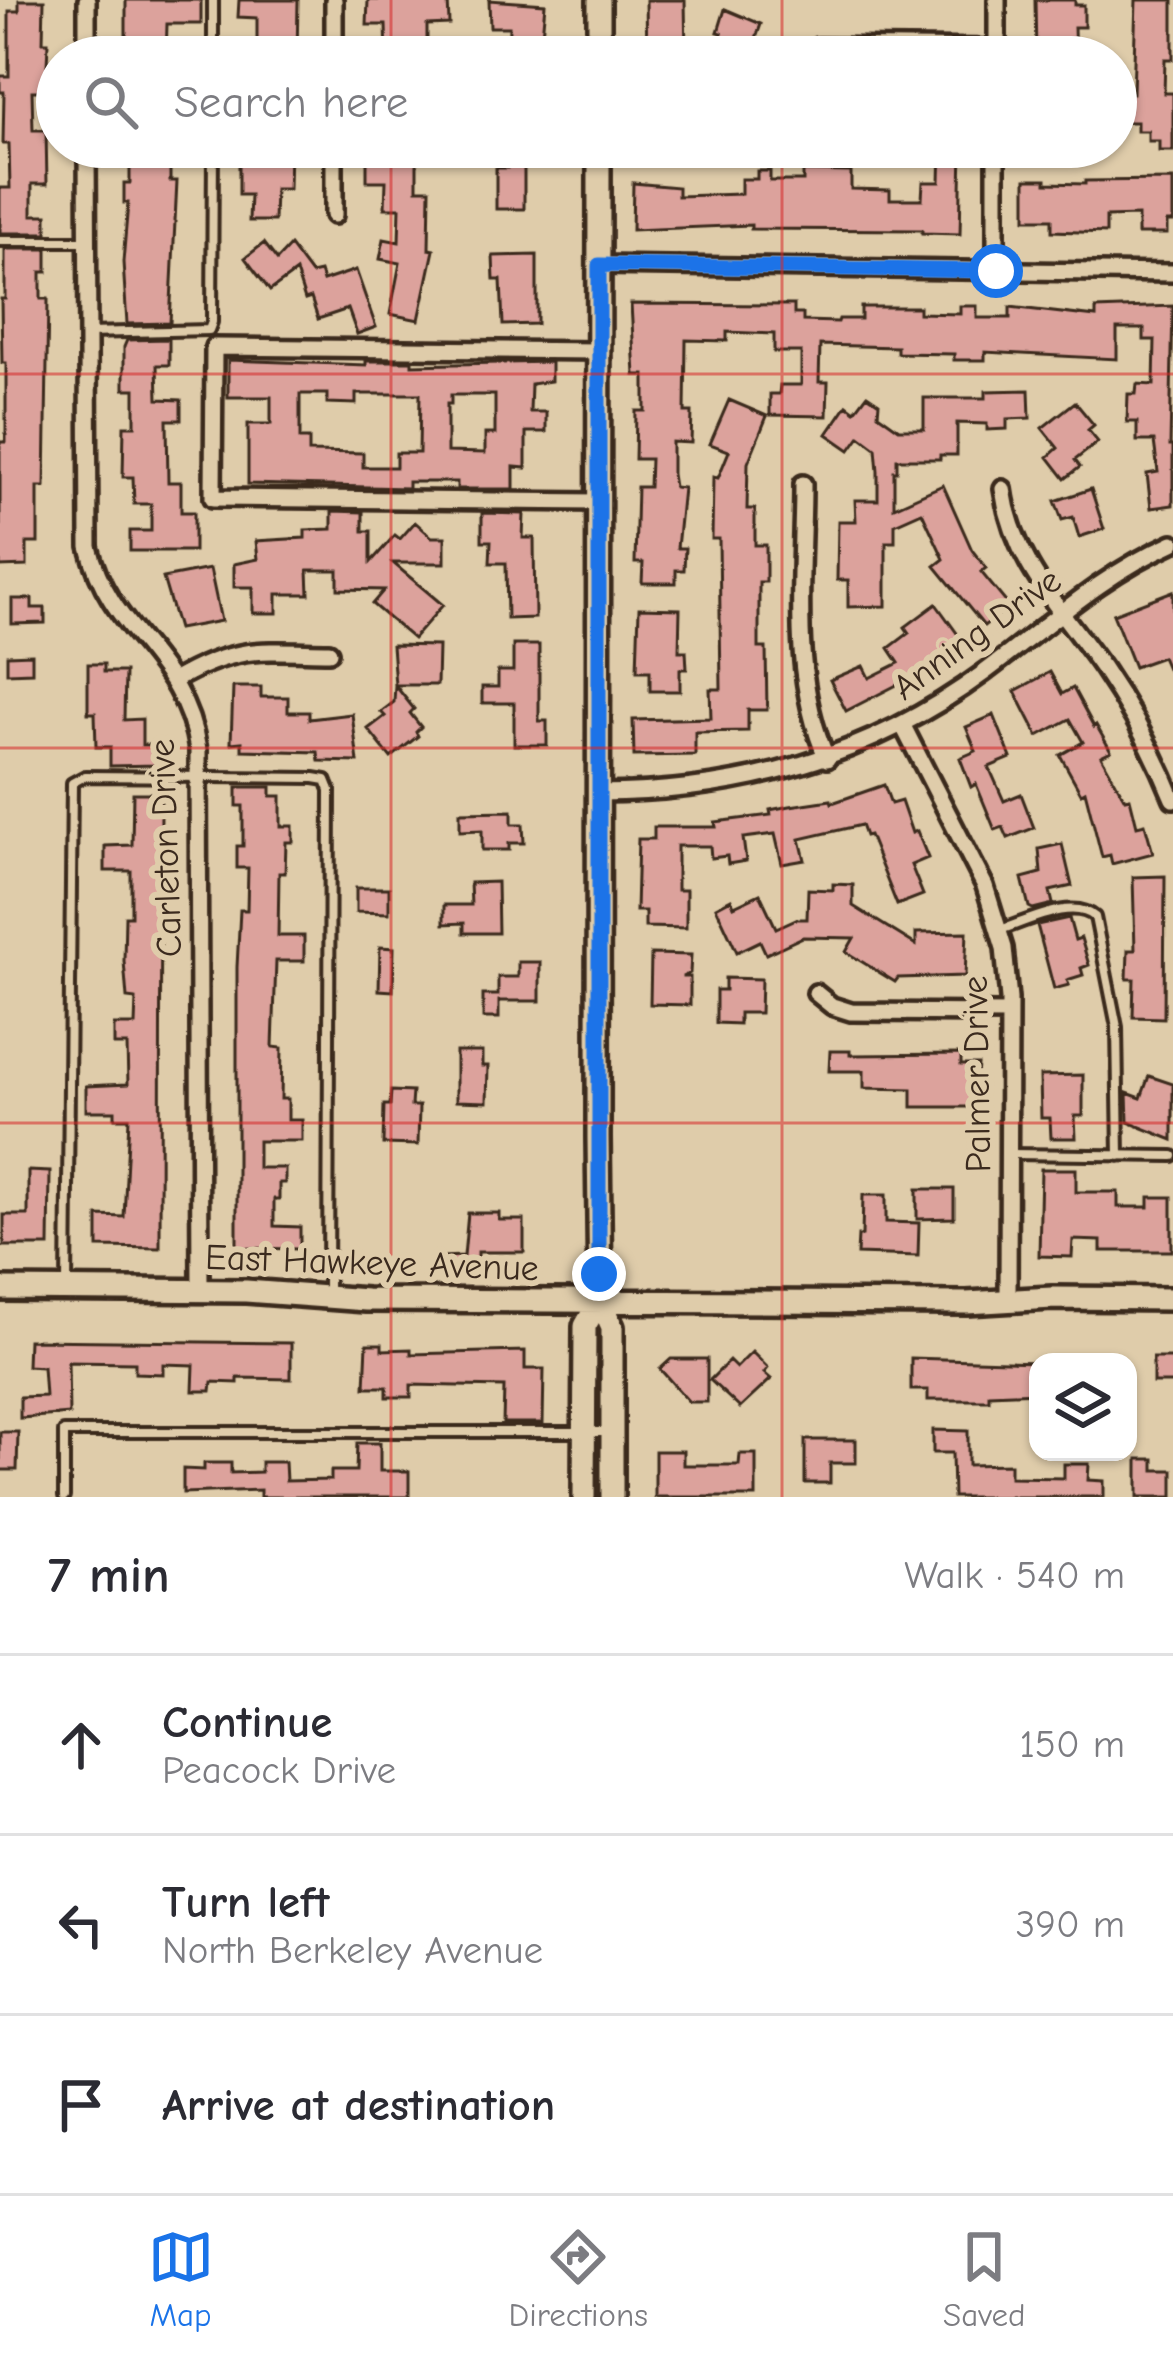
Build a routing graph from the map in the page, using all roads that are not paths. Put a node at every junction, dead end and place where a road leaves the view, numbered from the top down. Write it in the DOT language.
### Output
graph roads {
  1 [pos="87,0"];
  2 [pos="213,0"];
  3 [pos="334,0"];
  4 [pos="599,0"];
  5 [pos="997,0"];
  6 [pos="87,36"];
  7 [pos="213,36"];
  8 [pos="334,36"];
  9 [pos="599,36"];
  10 [pos="997,36"];
  11 [pos="87,168"];
  12 [pos="213,168"];
  13 [pos="334,168"];
  14 [pos="599,168"];
  15 [pos="997,168"];
  16 [pos="334,215"];
  17 [pos="0,241"];
  18 [pos="87,242"];
  19 [pos="599,265"];
  20 [pos="996,271"];
  21 [pos="1173,273"];
  22 [pos="87,333"];
  23 [pos="598,351"];
  24 [pos="802,484"];
  25 [pos="1003,489"];
  26 [pos="598,502"];
  27 [pos="1173,543"];
  28 [pos="1060,612"];
  29 [pos="329,652"];
  30 [pos="175,680"];
  31 [pos="903,726"];
  32 [pos="827,759"];
  33 [pos="200,777"];
  34 [pos="598,794"];
  35 [pos="1173,799"];
  36 [pos="1000,930"];
  37 [pos="816,993"];
  38 [pos="1009,1013"];
  39 [pos="1008,1154"];
  40 [pos="1119,1156"];
  41 [pos="1173,1156"];
  42 [pos="0,1289"];
  43 [pos="67,1290"];
  44 [pos="200,1290"];
  45 [pos="328,1298"];
  46 [pos="1173,1299"];
  47 [pos="600,1300"];
  48 [pos="1008,1300"];
  49 [pos="585,1432"];
  50 [pos="612,1432"];
  51 [pos="64,1497"];
  52 [pos="584,1497"];
  53 [pos="612,1497"];
  1 -- 6 [label="street"];
  2 -- 7 [label="lane"];
  3 -- 8 [label="street"];
  4 -- 9 [label="street"];
  5 -- 10 [label="street"];
  11 -- 18 [label="street, Carleton Drive"];
  12 -- 22 [label="lane"];
  13 -- 16 [label="street"];
  14 -- 19 [label="street"];
  15 -- 20 [label="street"];
  17 -- 18 [label="lane"];
  18 -- 22 [label="street, Carleton Drive"];
  19 -- 20 [label="street"];
  19 -- 23 [label="street"];
  20 -- 21 [label="street"];
  22 -- 30 [label="street, Carleton Drive"];
  23 -- 26 [label="street"];
  23 -- 26 [label="street"];
  24 -- 32 [label="street"];
  25 -- 28 [label="street"];
  26 -- 34 [label="street"];
  27 -- 28 [label="street, Anning Drive"];
  28 -- 31 [label="street, Anning Drive"];
  28 -- 35 [label="street"];
  29 -- 30 [label="street"];
  30 -- 33 [label="street, Carleton Drive"];
  31 -- 32 [label="street, Anning Drive"];
  31 -- 36 [label="street, Palmer Drive"];
  32 -- 34 [label="street, Anning Drive"];
  33 -- 43 [label="lane"];
  33 -- 44 [label="street, Carleton Drive"];
  33 -- 45 [label="lane"];
  34 -- 47 [label="street"];
  36 -- 38 [label="street, Palmer Drive"];
  36 -- 40 [label="lane"];
  37 -- 38 [label="street"];
  38 -- 39 [label="street, Palmer Drive"];
  39 -- 40 [label="lane"];
  39 -- 48 [label="street, Palmer Drive"];
  40 -- 41 [label="lane"];
  42 -- 43 [label="street, East Hawkeye Avenue"];
  43 -- 44 [label="street, East Hawkeye Avenue"];
  44 -- 45 [label="street, East Hawkeye Avenue"];
  45 -- 47 [label="street, East Hawkeye Avenue"];
  46 -- 48 [label="street, East Hawkeye Avenue"];
  47 -- 48 [label="street, East Hawkeye Avenue"];
  47 -- 49 [label="street"];
  47 -- 50 [label="street"];
  49 -- 50 [label="lane"];
  49 -- 51 [label="lane"];
  49 -- 52 [label="street"];
  50 -- 53 [label="street"];
}
